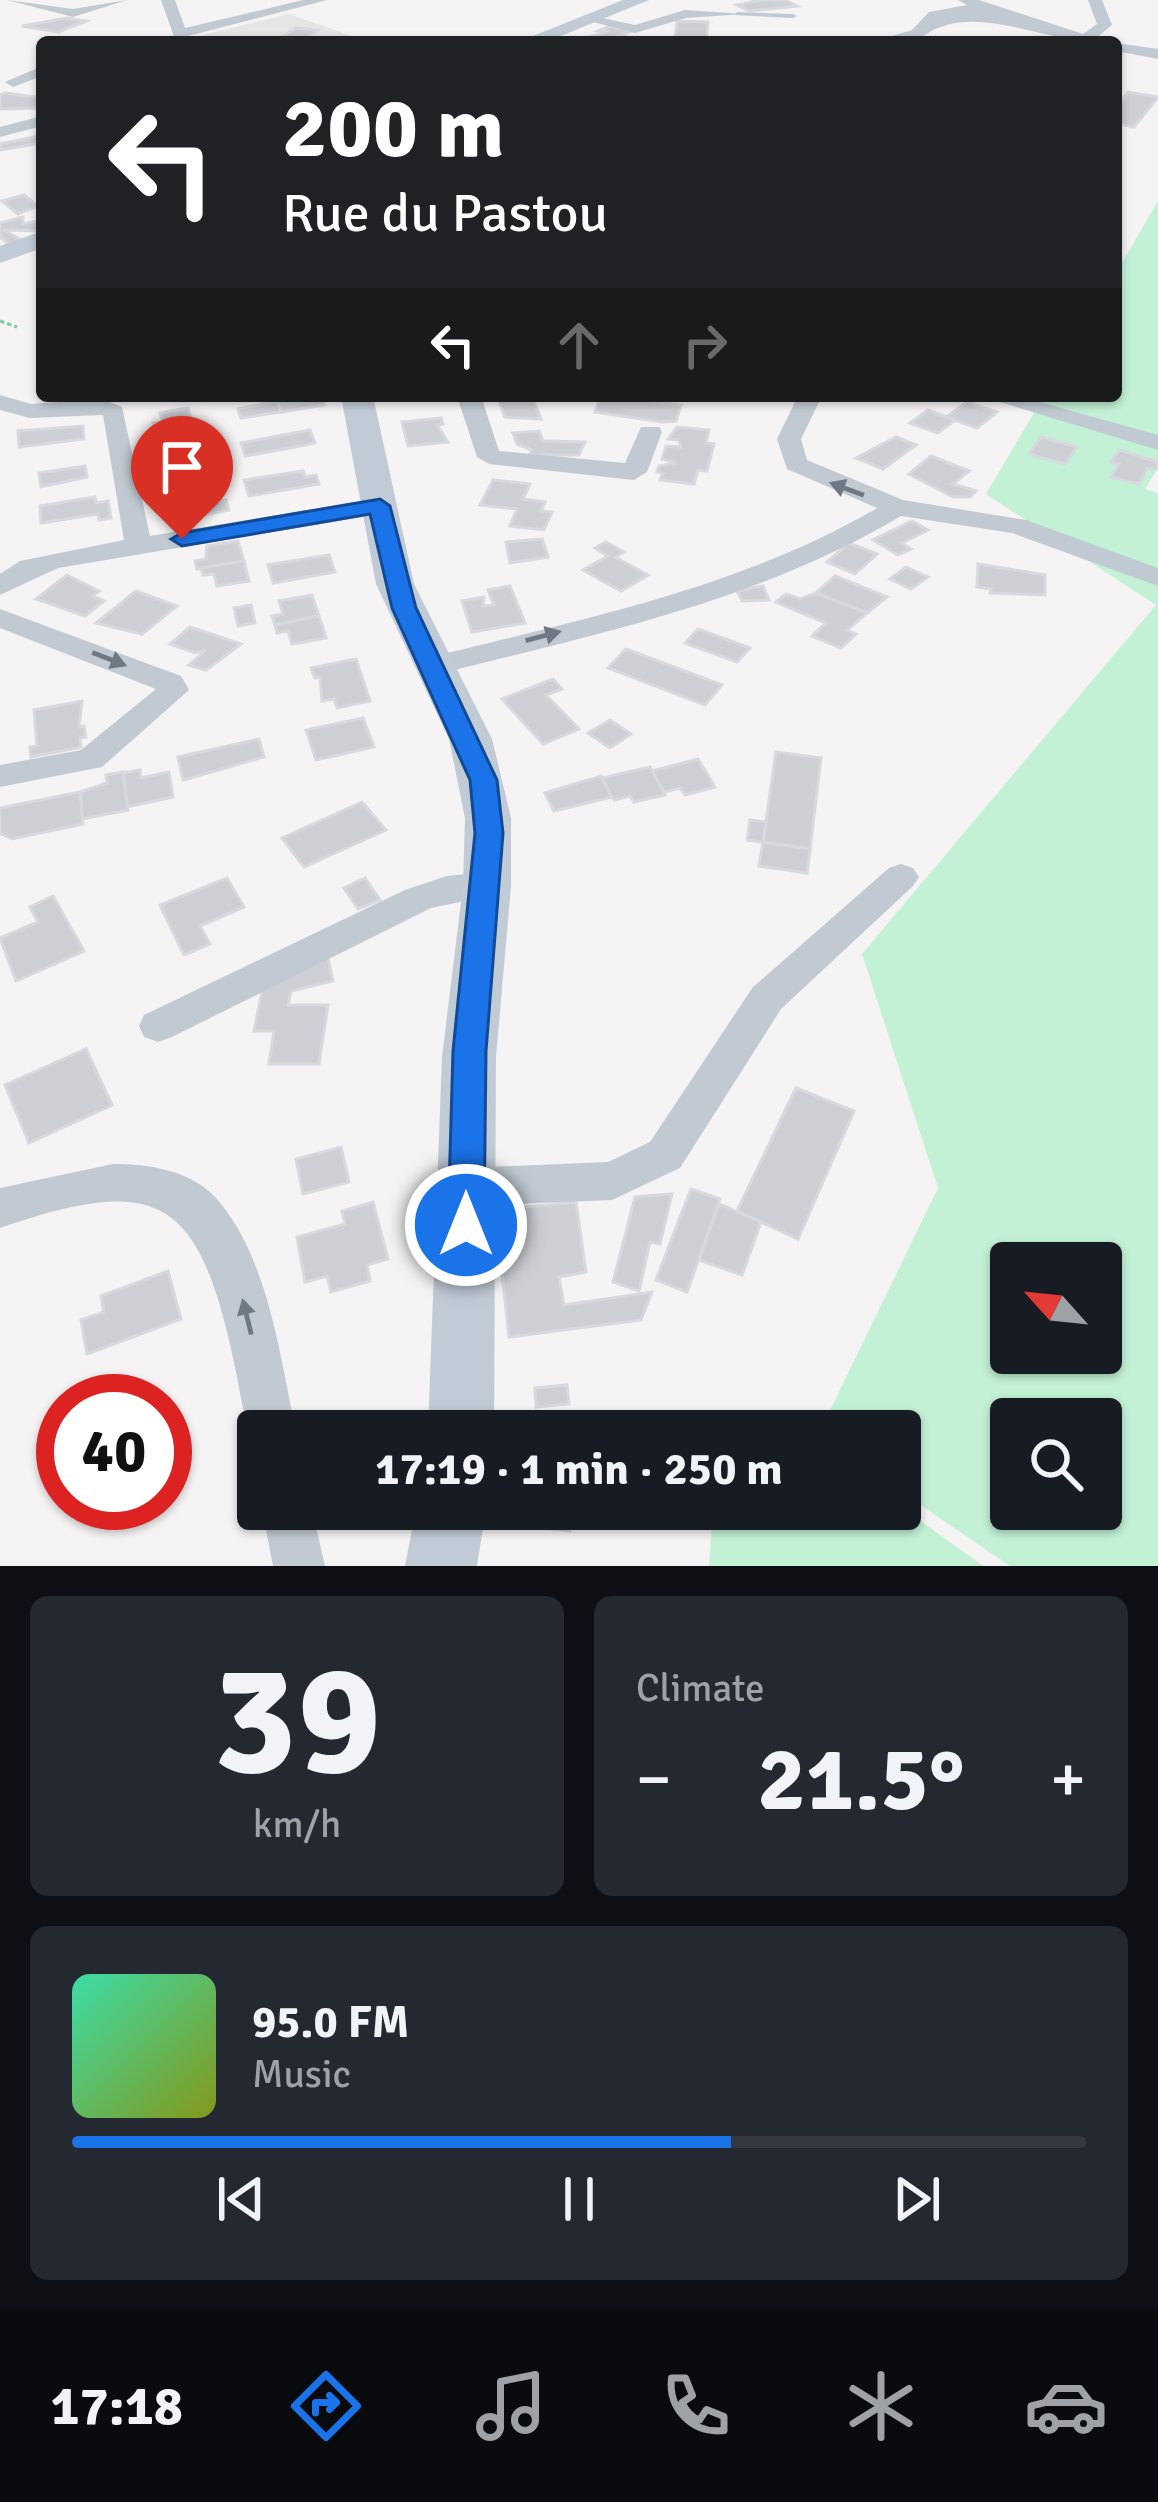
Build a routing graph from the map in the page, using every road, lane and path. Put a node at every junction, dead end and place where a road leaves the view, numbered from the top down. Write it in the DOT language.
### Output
graph roads {
  1 [pos="14,0"];
  2 [pos="120,0"];
  3 [pos="168,0"];
  4 [pos="320,0"];
  5 [pos="722,0"];
  6 [pos="1095,0"];
  7 [pos="973,3"];
  8 [pos="612,7"];
  9 [pos="737,14"];
  10 [pos="793,16"];
  11 [pos="181,36"];
  12 [pos="193,36"];
  13 [pos="542,36"];
  14 [pos="905,36"];
  15 [pos="1069,36"];
  16 [pos="1091,36"];
  17 [pos="1122,48"];
  18 [pos="1158,54"];
  19 [pos="36,73"];
  20 [pos="14,82"];
  21 [pos="36,123"];
  22 [pos="0,132"];
  23 [pos="36,241"];
  24 [pos="0,255"];
  25 [pos="0,321"];
  26 [pos="17,327"];
  27 [pos="0,402"];
  28 [pos="358,402"];
  29 [pos="471,402"];
  30 [pos="806,402"];
  31 [pos="1013,402"];
  32 [pos="650,432"];
  33 [pos="1158,443"];
  34 [pos="380,506"];
  35 [pos="897,507"];
  36 [pos="139,547"];
  37 [pos="0,556"];
  38 [pos="30,567"];
  39 [pos="1158,578"];
  40 [pos="0,587"];
  41 [pos="0,618"];
  42 [pos="431,667"];
  43 [pos="0,776"];
  44 [pos="901,877"];
  45 [pos="486,885"];
  46 [pos="158,1026"];
  47 [pos="465,1187"];
  48 [pos="0,1208"];
  49 [pos="268,1410"];
  50 [pos="462,1410"];
  51 [pos="291,1530"];
  52 [pos="447,1530"];
  53 [pos="299,1566"];
  54 [pos="441,1566"];
  1 -- 2 [label="street"];
  3 -- 11 [label="street"];
  4 -- 12 [label="street"];
  5 -- 9 [label="street"];
  6 -- 16 [label="street"];
  7 -- 14 [label="street"];
  7 -- 15 [label="street"];
  8 -- 9 [label="street"];
  8 -- 13 [label="street"];
  9 -- 10 [label="lane"];
  17 -- 18 [label="street"];
  19 -- 20 [label="street"];
  21 -- 22 [label="street"];
  23 -- 24 [label="street"];
  25 -- 26 [label="path"];
  27 -- 36 [label="street"];
  28 -- 34 [label="street"];
  29 -- 32 [label="street"];
  35 -- 30 [label="street, one-way"];
  31 -- 33 [label="street"];
  34 -- 36 [label="street"];
  34 -- 42 [label="street"];
  35 -- 39 [label="street"];
  42 -- 35 [label="street, one-way"];
  36 -- 38 [label="street"];
  37 -- 38 [label="street"];
  38 -- 40 [label="street"];
  41 -- 43 [label="street, one-way"];
  42 -- 45 [label="street"];
  44 -- 47 [label="street"];
  45 -- 46 [label="street"];
  45 -- 47 [label="street"];
  47 -- 50 [label="street"];
  49 -- 48 [label="street, one-way"];
  51 -- 53 [label="street"];
  52 -- 54 [label="street"];
}
